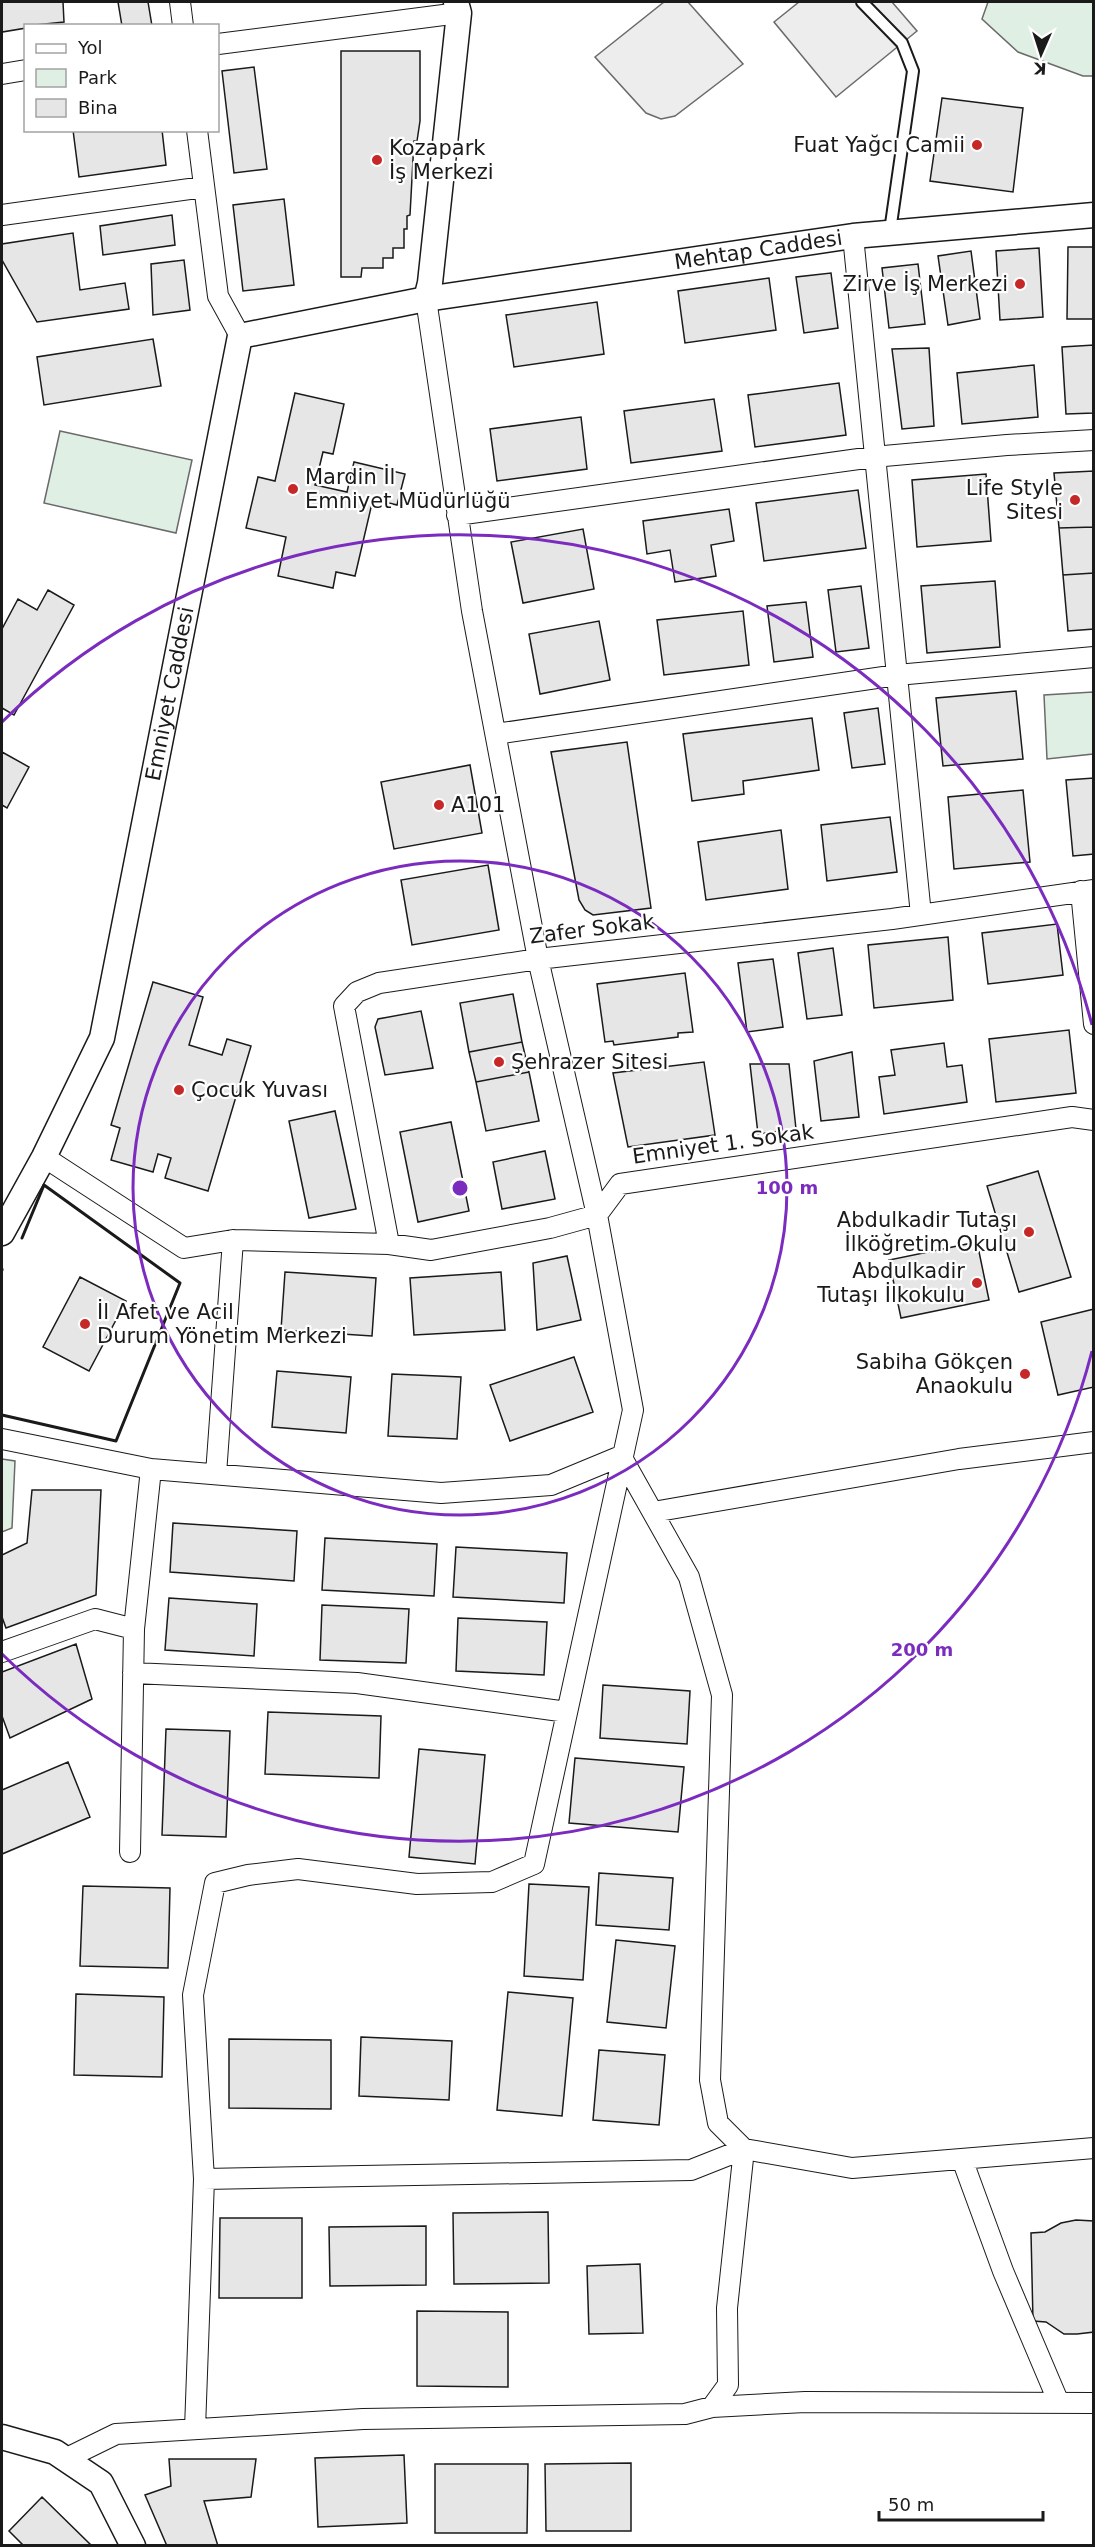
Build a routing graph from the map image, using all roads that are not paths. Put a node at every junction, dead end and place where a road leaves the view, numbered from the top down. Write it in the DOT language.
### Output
graph roads {
  1 [pos="180,2"];
  2 [pos="862,2"];
  3 [pos="458,7"];
  4 [pos="183,24"];
  5 [pos="219,44"];
  6 [pos="24,70"];
  7 [pos="2,74"];
  8 [pos="197,132"];
  9 [pos="204,187"];
  10 [pos="2,215"];
  11 [pos="1094,215"];
  12 [pos="890,231"];
  13 [pos="853,236"];
  14 [pos="428,291"];
  15 [pos="240,336"];
  16 [pos="1094,440"];
  17 [pos="873,457"];
  18 [pos="457,514"];
  19 [pos="1094,657"];
  20 [pos="897,675"];
  21 [pos="496,734"];
  22 [pos="1087,891"];
  23 [pos="921,915"];
  24 [pos="538,959"];
  25 [pos="1094,1024"];
  26 [pos="1094,1120"];
  27 [pos="44,1157"];
  28 [pos="597,1215"];
  29 [pos="2,1233"];
  30 [pos="233,1240"];
  31 [pos="389,1244"];
  32 [pos="2,1439"];
  33 [pos="1094,1442"];
  34 [pos="621,1456"];
  35 [pos="151,1469"];
  36 [pos="216,1474"];
  37 [pos="653,1512"];
  38 [pos="134,1629"];
  39 [pos="2,1652"];
  40 [pos="133,1673"];
  41 [pos="567,1712"];
  42 [pos="130,1852"];
  43 [pos="1094,2148"];
  44 [pos="744,2149"];
  45 [pos="962,2159"];
  46 [pos="204,2179"];
  47 [pos="1059,2403"];
  48 [pos="1094,2403"];
  49 [pos="712,2407"];
  50 [pos="195,2429"];
  51 [pos="2,2437"];
  52 [pos="64,2459"];
  53 [pos="133,2546"];
  1 -- 4 [label="street"];
  2 -- 12 [label="lane"];
  3 -- 5 [label="street"];
  3 -- 14 [label="street"];
  6 -- 7 [label="street"];
  8 -- 9 [label="street"];
  9 -- 10 [label="street"];
  9 -- 15 [label="street"];
  11 -- 12 [label="street, Mehtap Caddesi"];
  12 -- 13 [label="street, Mehtap Caddesi"];
  13 -- 14 [label="street, Mehtap Caddesi"];
  13 -- 17 [label="street"];
  14 -- 15 [label="street"];
  14 -- 18 [label="street"];
  15 -- 27 [label="street, Emniyet Caddesi"];
  16 -- 17 [label="street"];
  17 -- 18 [label="street"];
  17 -- 20 [label="street"];
  18 -- 21 [label="street"];
  19 -- 20 [label="street"];
  20 -- 21 [label="street"];
  20 -- 23 [label="street"];
  21 -- 24 [label="street"];
  22 -- 23 [label="street, Zafer Sokak"];
  22 -- 25 [label="street"];
  23 -- 24 [label="street, Zafer Sokak"];
  24 -- 28 [label="street"];
  24 -- 31 [label="street, Zafer Sokak"];
  26 -- 28 [label="street, Emniyet 1. Sokak"];
  27 -- 29 [label="street, Emniyet Caddesi"];
  27 -- 30 [label="street"];
  28 -- 31 [label="street"];
  28 -- 34 [label="street"];
  30 -- 31 [label="street"];
  30 -- 36 [label="street"];
  32 -- 35 [label="street"];
  33 -- 37 [label="street"];
  34 -- 36 [label="street"];
  34 -- 37 [label="street"];
  34 -- 41 [label="street"];
  35 -- 36 [label="street"];
  35 -- 38 [label="street"];
  37 -- 44 [label="street"];
  38 -- 39 [label="street"];
  38 -- 40 [label="street"];
  40 -- 41 [label="street"];
  40 -- 42 [label="street"];
  41 -- 46 [label="street"];
  43 -- 45 [label="street"];
  44 -- 45 [label="street"];
  44 -- 46 [label="street"];
  44 -- 49 [label="street"];
  45 -- 47 [label="street"];
  46 -- 50 [label="street"];
  47 -- 48 [label="street"];
  47 -- 49 [label="street"];
  49 -- 50 [label="street"];
  50 -- 52 [label="street"];
  51 -- 52 [label="street"];
  52 -- 53 [label="street"];
}
